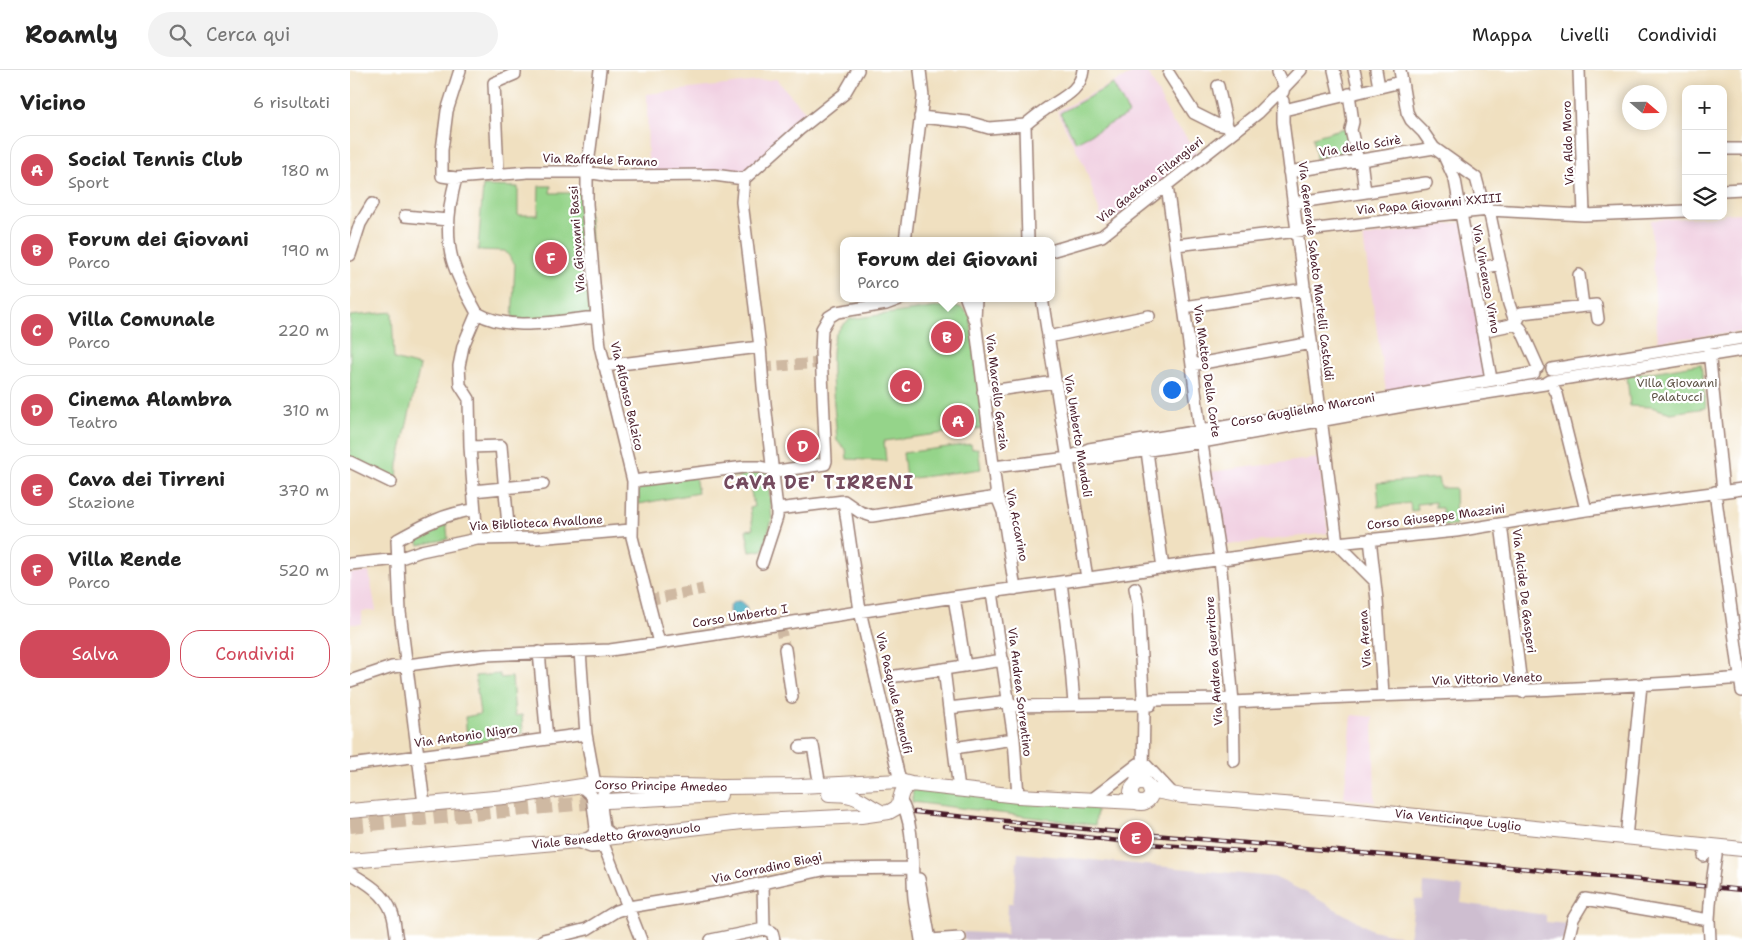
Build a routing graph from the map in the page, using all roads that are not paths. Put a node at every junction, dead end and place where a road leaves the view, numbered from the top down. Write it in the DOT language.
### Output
graph roads {
  1 [pos="460,70"];
  2 [pos="515,70"];
  3 [pos="600,70"];
  4 [pos="858,70"];
  5 [pos="920,70"];
  6 [pos="1083,70"];
  7 [pos="1301,70"];
  8 [pos="1334,70"];
  9 [pos="1354,70"];
  10 [pos="1376,70"];
  11 [pos="1579,70"];
  12 [pos="1276,71"];
  13 [pos="1169,74"];
  14 [pos="1401,76"];
  15 [pos="1218,86"];
  16 [pos="1379,87"];
  17 [pos="1349,94"];
  18 [pos="1280,103"];
  19 [pos="920,117"];
  20 [pos="1025,125"];
  21 [pos="1230,129"];
  22 [pos="1434,148"];
  23 [pos="1727,149"];
  24 [pos="1742,149"];
  25 [pos="1444,156"];
  26 [pos="1359,160"];
  27 [pos="587,172"];
  28 [pos="1289,172"];
  29 [pos="498,173"];
  30 [pos="456,178"];
  31 [pos="744,179"];
  32 [pos="1426,183"];
  33 [pos="1167,186"];
  34 [pos="1742,188"];
  35 [pos="1727,190"];
  36 [pos="1365,192"];
  37 [pos="1293,203"];
  38 [pos="372,204"];
  39 [pos="1489,210"];
  40 [pos="1682,211"];
  41 [pos="1461,213"];
  42 [pos="1584,215"];
  43 [pos="406,216"];
  44 [pos="448,220"];
  45 [pos="1297,232"];
  46 [pos="905,237"];
  47 [pos="1028,237"];
  48 [pos="1176,246"];
  49 [pos="1055,250"];
  50 [pos="350,255"];
  51 [pos="1501,264"];
  52 [pos="1472,270"];
  53 [pos="1579,275"];
  54 [pos="1304,289"];
  55 [pos="866,302"];
  56 [pos="891,302"];
  57 [pos="969,302"];
  58 [pos="976,302"];
  59 [pos="1043,302"];
  60 [pos="1184,306"];
  61 [pos="1583,306"];
  62 [pos="477,313"];
  63 [pos="1149,316"];
  64 [pos="597,317"];
  65 [pos="1598,319"];
  66 [pos="974,320"];
  67 [pos="1516,324"];
  68 [pos="1482,331"];
  69 [pos="1048,337"];
  70 [pos="1742,338"];
  71 [pos="1311,343"];
  72 [pos="1708,344"];
  73 [pos="760,347"];
  74 [pos="1742,350"];
  75 [pos="1710,356"];
  76 [pos="1192,364"];
  77 [pos="604,366"];
  78 [pos="1592,369"];
  79 [pos="1536,370"];
  80 [pos="1551,378"];
  81 [pos="1491,379"];
  82 [pos="1055,382"];
  83 [pos="1440,388"];
  84 [pos="983,392"];
  85 [pos="1442,401"];
  86 [pos="1390,403"];
  87 [pos="1321,415"];
  88 [pos="1201,437"];
  89 [pos="1146,445"];
  90 [pos="470,447"];
  91 [pos="1068,458"];
  92 [pos="350,462"];
  93 [pos="993,467"];
  94 [pos="772,469"];
  95 [pos="391,482"];
  96 [pos="633,482"];
  97 [pos="543,484"];
  98 [pos="505,488"];
  99 [pos="1742,489"];
  100 [pos="473,491"];
  101 [pos="1719,492"];
  102 [pos="998,497"];
  103 [pos="844,501"];
  104 [pos="474,510"];
  105 [pos="777,510"];
  106 [pos="1586,510"];
  107 [pos="1501,524"];
  108 [pos="631,530"];
  109 [pos="509,538"];
  110 [pos="477,539"];
  111 [pos="1366,540"];
  112 [pos="1337,544"];
  113 [pos="398,559"];
  114 [pos="1220,559"];
  115 [pos="1354,560"];
  116 [pos="762,563"];
  117 [pos="350,564"];
  118 [pos="1163,568"];
  119 [pos="1134,573"];
  120 [pos="1087,578"];
  121 [pos="1374,580"];
  122 [pos="1061,582"];
  123 [pos="1015,588"];
  124 [pos="1135,588"];
  125 [pos="992,592"];
  126 [pos="954,597"];
  127 [pos="860,611"];
  128 [pos="659,643"];
  129 [pos="785,649"];
  130 [pos="580,651"];
  131 [pos="539,652"];
  132 [pos="1003,660"];
  133 [pos="406,666"];
  134 [pos="965,666"];
  135 [pos="944,669"];
  136 [pos="896,676"];
  137 [pos="1741,678"];
  138 [pos="350,681"];
  139 [pos="1641,685"];
  140 [pos="1742,691"];
  141 [pos="1522,692"];
  142 [pos="1383,695"];
  143 [pos="792,697"];
  144 [pos="1233,702"];
  145 [pos="1009,704"];
  146 [pos="1074,704"];
  147 [pos="1141,704"];
  148 [pos="949,708"];
  149 [pos="586,734"];
  150 [pos="547,738"];
  151 [pos="1014,739"];
  152 [pos="800,747"];
  153 [pos="954,748"];
  154 [pos="418,757"];
  155 [pos="1234,761"];
  156 [pos="1141,763"];
  157 [pos="350,765"];
  158 [pos="906,783"];
  159 [pos="884,784"];
  160 [pos="588,785"];
  161 [pos="610,785"];
  162 [pos="820,786"];
  163 [pos="960,790"];
  164 [pos="1141,792"];
  165 [pos="767,794"];
  166 [pos="1174,795"];
  167 [pos="1018,796"];
  168 [pos="900,798"];
  169 [pos="1096,800"];
  170 [pos="607,801"];
  171 [pos="424,804"];
  172 [pos="350,811"];
  173 [pos="885,814"];
  174 [pos="910,823"];
  175 [pos="619,836"];
  176 [pos="1626,838"];
  177 [pos="580,841"];
  178 [pos="1741,849"];
  179 [pos="1704,850"];
  180 [pos="912,851"];
  181 [pos="370,859"];
  182 [pos="350,861"];
  183 [pos="912,868"];
  184 [pos="350,873"];
  185 [pos="1712,873"];
  186 [pos="363,881"];
  187 [pos="763,883"];
  188 [pos="629,907"];
  189 [pos="1709,920"];
  190 [pos="764,929"];
  191 [pos="960,938"];
  192 [pos="1712,938"];
  193 [pos="397,940"];
  194 [pos="543,940"];
  195 [pos="641,940"];
  196 [pos="711,940"];
  197 [pos="774,940"];
  198 [pos="921,940"];
  199 [pos="1568,940"];
  1 -- 30 [label="street"];
  2 -- 29 [label="street"];
  3 -- 27 [label="street, Via Giovanni Bassi"];
  4 -- 31 [label="street"];
  5 -- 19 [label="street"];
  6 -- 20 [label="street"];
  7 -- 18 [label="street, Via Gaetano Filangieri"];
  8 -- 17 [label="street"];
  9 -- 17 [label="street"];
  10 -- 16 [label="street"];
  11 -- 42 [label="street, Via Aldo Moro"];
  12 -- 18 [label="street, Via Generale Sabato Martelli Castaldi"];
  13 -- 21 [label="street"];
  14 -- 16 [label="street"];
  14 -- 22 [label="street"];
  15 -- 21 [label="street"];
  16 -- 17 [label="street"];
  17 -- 18 [label="street"];
  17 -- 26 [label="street"];
  18 -- 21 [label="street, Via Gaetano Filangieri"];
  18 -- 28 [label="street, Via Generale Sabato Martelli Castaldi"];
  19 -- 20 [label="street"];
  19 -- 46 [label="street"];
  20 -- 47 [label="street"];
  21 -- 33 [label="street, Via Gaetano Filangieri"];
  22 -- 25 [label="street"];
  22 -- 26 [label="street, Via dello Scirè"];
  23 -- 24 [label="street"];
  25 -- 39 [label="street"];
  25 -- 41 [label="street, Via Vincenzo Virno"];
  26 -- 28 [label="street, Via dello Scirè"];
  26 -- 36 [label="street"];
  27 -- 29 [label="street, Via Raffaele Farano"];
  27 -- 31 [label="street, Via Raffaele Farano"];
  27 -- 64 [label="street, Via Giovanni Bassi"];
  28 -- 37 [label="street, Via Generale Sabato Martelli Castaldi"];
  29 -- 30 [label="street, Via Raffaele Farano"];
  30 -- 44 [label="street"];
  31 -- 73 [label="street"];
  32 -- 36 [label="street"];
  33 -- 48 [label="street, Via Matteo Della Corte"];
  33 -- 49 [label="street, Via Gaetano Filangieri"];
  34 -- 35 [label="street"];
  36 -- 37 [label="street"];
  37 -- 45 [label="street, Via Generale Sabato Martelli Castaldi"];
  38 -- 50 [label="street"];
  39 -- 41 [label="street, Via Papa Giovanni XXIII"];
  39 -- 42 [label="street, Via Papa Giovanni XXIII"];
  39 -- 51 [label="street"];
  40 -- 42 [label="street, Via Papa Giovanni XXIII"];
  41 -- 45 [label="street, Via Papa Giovanni XXIII"];
  41 -- 52 [label="street, Via Vincenzo Virno"];
  43 -- 44 [label="street"];
  44 -- 62 [label="street"];
  45 -- 48 [label="street, Via Papa Giovanni XXIII"];
  45 -- 54 [label="street, Via Generale Sabato Martelli Castaldi"];
  48 -- 60 [label="street, Via Matteo Della Corte"];
  51 -- 52 [label="street"];
  51 -- 67 [label="street"];
  52 -- 68 [label="street, Via Vincenzo Virno"];
  53 -- 61 [label="street"];
  54 -- 60 [label="street"];
  54 -- 71 [label="street, Via Generale Sabato Martelli Castaldi"];
  55 -- 94 [label="street"];
  56 -- 94 [label="street"];
  57 -- 66 [label="street"];
  58 -- 66 [label="street"];
  59 -- 69 [label="street, Via Umberto Mandoli"];
  60 -- 76 [label="street, Via Matteo Della Corte"];
  61 -- 65 [label="street"];
  61 -- 67 [label="street"];
  62 -- 64 [label="street"];
  62 -- 90 [label="street"];
  63 -- 69 [label="street"];
  64 -- 77 [label="street, Via Alfonso Balzico"];
  66 -- 84 [label="street, Via Marcello Garzia"];
  67 -- 68 [label="street"];
  67 -- 79 [label="street"];
  68 -- 81 [label="street, Via Vincenzo Virno"];
  69 -- 82 [label="street, Via Umberto Mandoli"];
  70 -- 72 [label="street, Corso Guglielmo Marconi"];
  71 -- 76 [label="street"];
  71 -- 87 [label="street, Via Generale Sabato Martelli Castaldi"];
  72 -- 75 [label="street"];
  72 -- 78 [label="street, Corso Guglielmo Marconi"];
  73 -- 77 [label="street"];
  73 -- 94 [label="street"];
  74 -- 75 [label="street, Corso Guglielmo Marconi"];
  75 -- 78 [label="street, Corso Guglielmo Marconi"];
  75 -- 101 [label="street"];
  76 -- 88 [label="street, Via Matteo Della Corte"];
  77 -- 96 [label="street, Via Alfonso Balzico"];
  78 -- 80 [label="street, Corso Guglielmo Marconi"];
  79 -- 80 [label="street"];
  79 -- 80 [label="street"];
  79 -- 81 [label="street, Corso Guglielmo Marconi"];
  80 -- 85 [label="street, Corso Guglielmo Marconi"];
  80 -- 106 [label="street"];
  81 -- 83 [label="street, Corso Guglielmo Marconi"];
  82 -- 84 [label="street"];
  82 -- 91 [label="street, Via Umberto Mandoli"];
  83 -- 85 [label="street"];
  83 -- 86 [label="street, Corso Guglielmo Marconi"];
  84 -- 93 [label="street, Via Marcello Garzia"];
  85 -- 86 [label="street, Corso Guglielmo Marconi"];
  86 -- 87 [label="street, Corso Guglielmo Marconi"];
  87 -- 88 [label="street, Corso Guglielmo Marconi"];
  87 -- 112 [label="street, Via Generale Sabato Martelli Castaldi"];
  88 -- 89 [label="street, Corso Guglielmo Marconi"];
  88 -- 114 [label="street, Via Matteo Della Corte"];
  89 -- 91 [label="street, Corso Guglielmo Marconi"];
  89 -- 118 [label="street"];
  90 -- 98 [label="street"];
  90 -- 100 [label="street"];
  91 -- 93 [label="street, Corso Guglielmo Marconi"];
  91 -- 120 [label="street, Via Umberto Mandoli"];
  92 -- 95 [label="street"];
  93 -- 102 [label="street, Via Accarino"];
  94 -- 96 [label="street"];
  94 -- 105 [label="street"];
  96 -- 108 [label="street, Via Alfonso Balzico"];
  97 -- 98 [label="street"];
  98 -- 100 [label="street"];
  98 -- 109 [label="street"];
  99 -- 101 [label="street, Corso Giuseppe Mazzini"];
  100 -- 104 [label="street"];
  101 -- 106 [label="street, Corso Giuseppe Mazzini"];
  101 -- 137 [label="street"];
  102 -- 103 [label="street"];
  102 -- 123 [label="street, Via Accarino"];
  103 -- 105 [label="street"];
  103 -- 127 [label="street, Via Pasquale Atenolfi"];
  104 -- 110 [label="street"];
  104 -- 113 [label="street, Via Biblioteca Avallone"];
  105 -- 116 [label="street"];
  106 -- 107 [label="street, Corso Giuseppe Mazzini"];
  107 -- 111 [label="street, Corso Giuseppe Mazzini"];
  107 -- 141 [label="street, Via Alcide De Gasperi"];
  108 -- 109 [label="street, Via Biblioteca Avallone"];
  108 -- 128 [label="street, Via Alfonso Balzico"];
  109 -- 110 [label="street, Via Biblioteca Avallone"];
  110 -- 113 [label="street, Via Biblioteca Avallone"];
  111 -- 112 [label="street, Corso Giuseppe Mazzini"];
  111 -- 115 [label="street"];
  111 -- 121 [label="street, Via Arena"];
  112 -- 114 [label="street, Corso Giuseppe Mazzini"];
  112 -- 115 [label="street"];
  113 -- 117 [label="street"];
  113 -- 133 [label="street"];
  114 -- 118 [label="street, Corso Giuseppe Mazzini"];
  114 -- 144 [label="street, Via Andrea Guerritore"];
  115 -- 121 [label="street"];
  118 -- 119 [label="street, Corso Giuseppe Mazzini"];
  119 -- 120 [label="street, Corso Umberto I"];
  120 -- 122 [label="street, Corso Umberto I"];
  121 -- 142 [label="street, Via Arena"];
  122 -- 123 [label="street, Corso Umberto I"];
  122 -- 146 [label="street"];
  123 -- 125 [label="street, Corso Umberto I"];
  124 -- 147 [label="street"];
  125 -- 126 [label="street, Corso Umberto I"];
  125 -- 132 [label="street, Via Andrea Sorrentino"];
  126 -- 127 [label="street, Corso Umberto I"];
  126 -- 134 [label="street"];
  127 -- 128 [label="street, Corso Umberto I"];
  127 -- 158 [label="street, Via Pasquale Atenolfi"];
  128 -- 130 [label="street, Corso Umberto I"];
  129 -- 143 [label="street"];
  130 -- 131 [label="street, Corso Umberto I"];
  130 -- 149 [label="street"];
  131 -- 133 [label="street, Corso Umberto I"];
  131 -- 150 [label="street"];
  132 -- 134 [label="street"];
  132 -- 145 [label="street, Via Andrea Sorrentino"];
  133 -- 138 [label="street, Corso Umberto I"];
  133 -- 154 [label="street"];
  134 -- 135 [label="street"];
  135 -- 136 [label="street"];
  135 -- 148 [label="street"];
  137 -- 139 [label="street, Via Vittorio Veneto"];
  137 -- 140 [label="street"];
  139 -- 141 [label="street, Via Vittorio Veneto"];
  139 -- 176 [label="street"];
  141 -- 142 [label="street, Via Vittorio Veneto"];
  142 -- 144 [label="street, Via Vittorio Veneto"];
  144 -- 147 [label="street, Via Vittorio Veneto"];
  144 -- 155 [label="street, Via Andrea Guerritore"];
  145 -- 146 [label="street, Via Vittorio Veneto"];
  145 -- 148 [label="street, Via Vittorio Veneto"];
  145 -- 151 [label="street, Via Andrea Sorrentino"];
  146 -- 147 [label="street, Via Vittorio Veneto"];
  147 -- 156 [label="street"];
  148 -- 153 [label="street"];
  149 -- 150 [label="street, Via Antonio Nigro"];
  149 -- 160 [label="street"];
  150 -- 154 [label="street, Via Antonio Nigro"];
  151 -- 153 [label="street"];
  151 -- 167 [label="street, Via Andrea Sorrentino"];
  152 -- 162 [label="street"];
  153 -- 163 [label="street"];
  154 -- 157 [label="street, Via Antonio Nigro"];
  154 -- 171 [label="street"];
  156 -- 164 [label="street"];
  156 -- 166 [label="street"];
  156 -- 169 [label="street"];
  158 -- 159 [label="main road, Corso Principe Amedeo"];
  158 -- 163 [label="main road, Corso Principe Amedeo"];
  158 -- 168 [label="main road"];
  159 -- 162 [label="main road, Corso Principe Amedeo"];
  159 -- 168 [label="main road"];
  160 -- 161 [label="main road, Corso Principe Amedeo"];
  160 -- 171 [label="main road, Corso Principe Amedeo"];
  160 -- 177 [label="street"];
  161 -- 162 [label="main road, Corso Principe Amedeo"];
  161 -- 175 [label="street"];
  162 -- 165 [label="main road"];
  163 -- 167 [label="main road, Corso Principe Amedeo"];
  164 -- 166 [label="main road, Via Venticinque Luglio"];
  164 -- 169 [label="main road, Via Venticinque Luglio"];
  165 -- 170 [label="main road"];
  165 -- 173 [label="main road"];
  166 -- 176 [label="main road, Via Venticinque Luglio"];
  167 -- 169 [label="main road, Corso Principe Amedeo"];
  168 -- 173 [label="main road"];
  168 -- 174 [label="street"];
  171 -- 172 [label="main road, Corso Principe Amedeo"];
  173 -- 174 [label="street"];
  173 -- 175 [label="main road, Viale Benedetto Gravagnuolo"];
  174 -- 180 [label="street"];
  175 -- 177 [label="main road, Viale Benedetto Gravagnuolo"];
  176 -- 179 [label="main road, Via Venticinque Luglio"];
  177 -- 181 [label="main road, Viale Benedetto Gravagnuolo"];
  177 -- 188 [label="street"];
  178 -- 179 [label="main road, Via Venticinque Luglio"];
  178 -- 185 [label="street"];
  179 -- 185 [label="street"];
  180 -- 183 [label="street"];
  180 -- 191 [label="street"];
  181 -- 182 [label="main road, Viale Benedetto Gravagnuolo"];
  181 -- 186 [label="street"];
  183 -- 187 [label="street, Via Corradino Biagi"];
  183 -- 198 [label="street"];
  184 -- 186 [label="street"];
  185 -- 189 [label="street, bridge"];
  186 -- 193 [label="street"];
  187 -- 188 [label="street, Via Corradino Biagi"];
  187 -- 190 [label="street"];
  188 -- 194 [label="street, Via Corradino Biagi"];
  188 -- 195 [label="street"];
  189 -- 192 [label="street"];
  189 -- 199 [label="street"];
  190 -- 196 [label="street"];
  190 -- 197 [label="street"];
}
